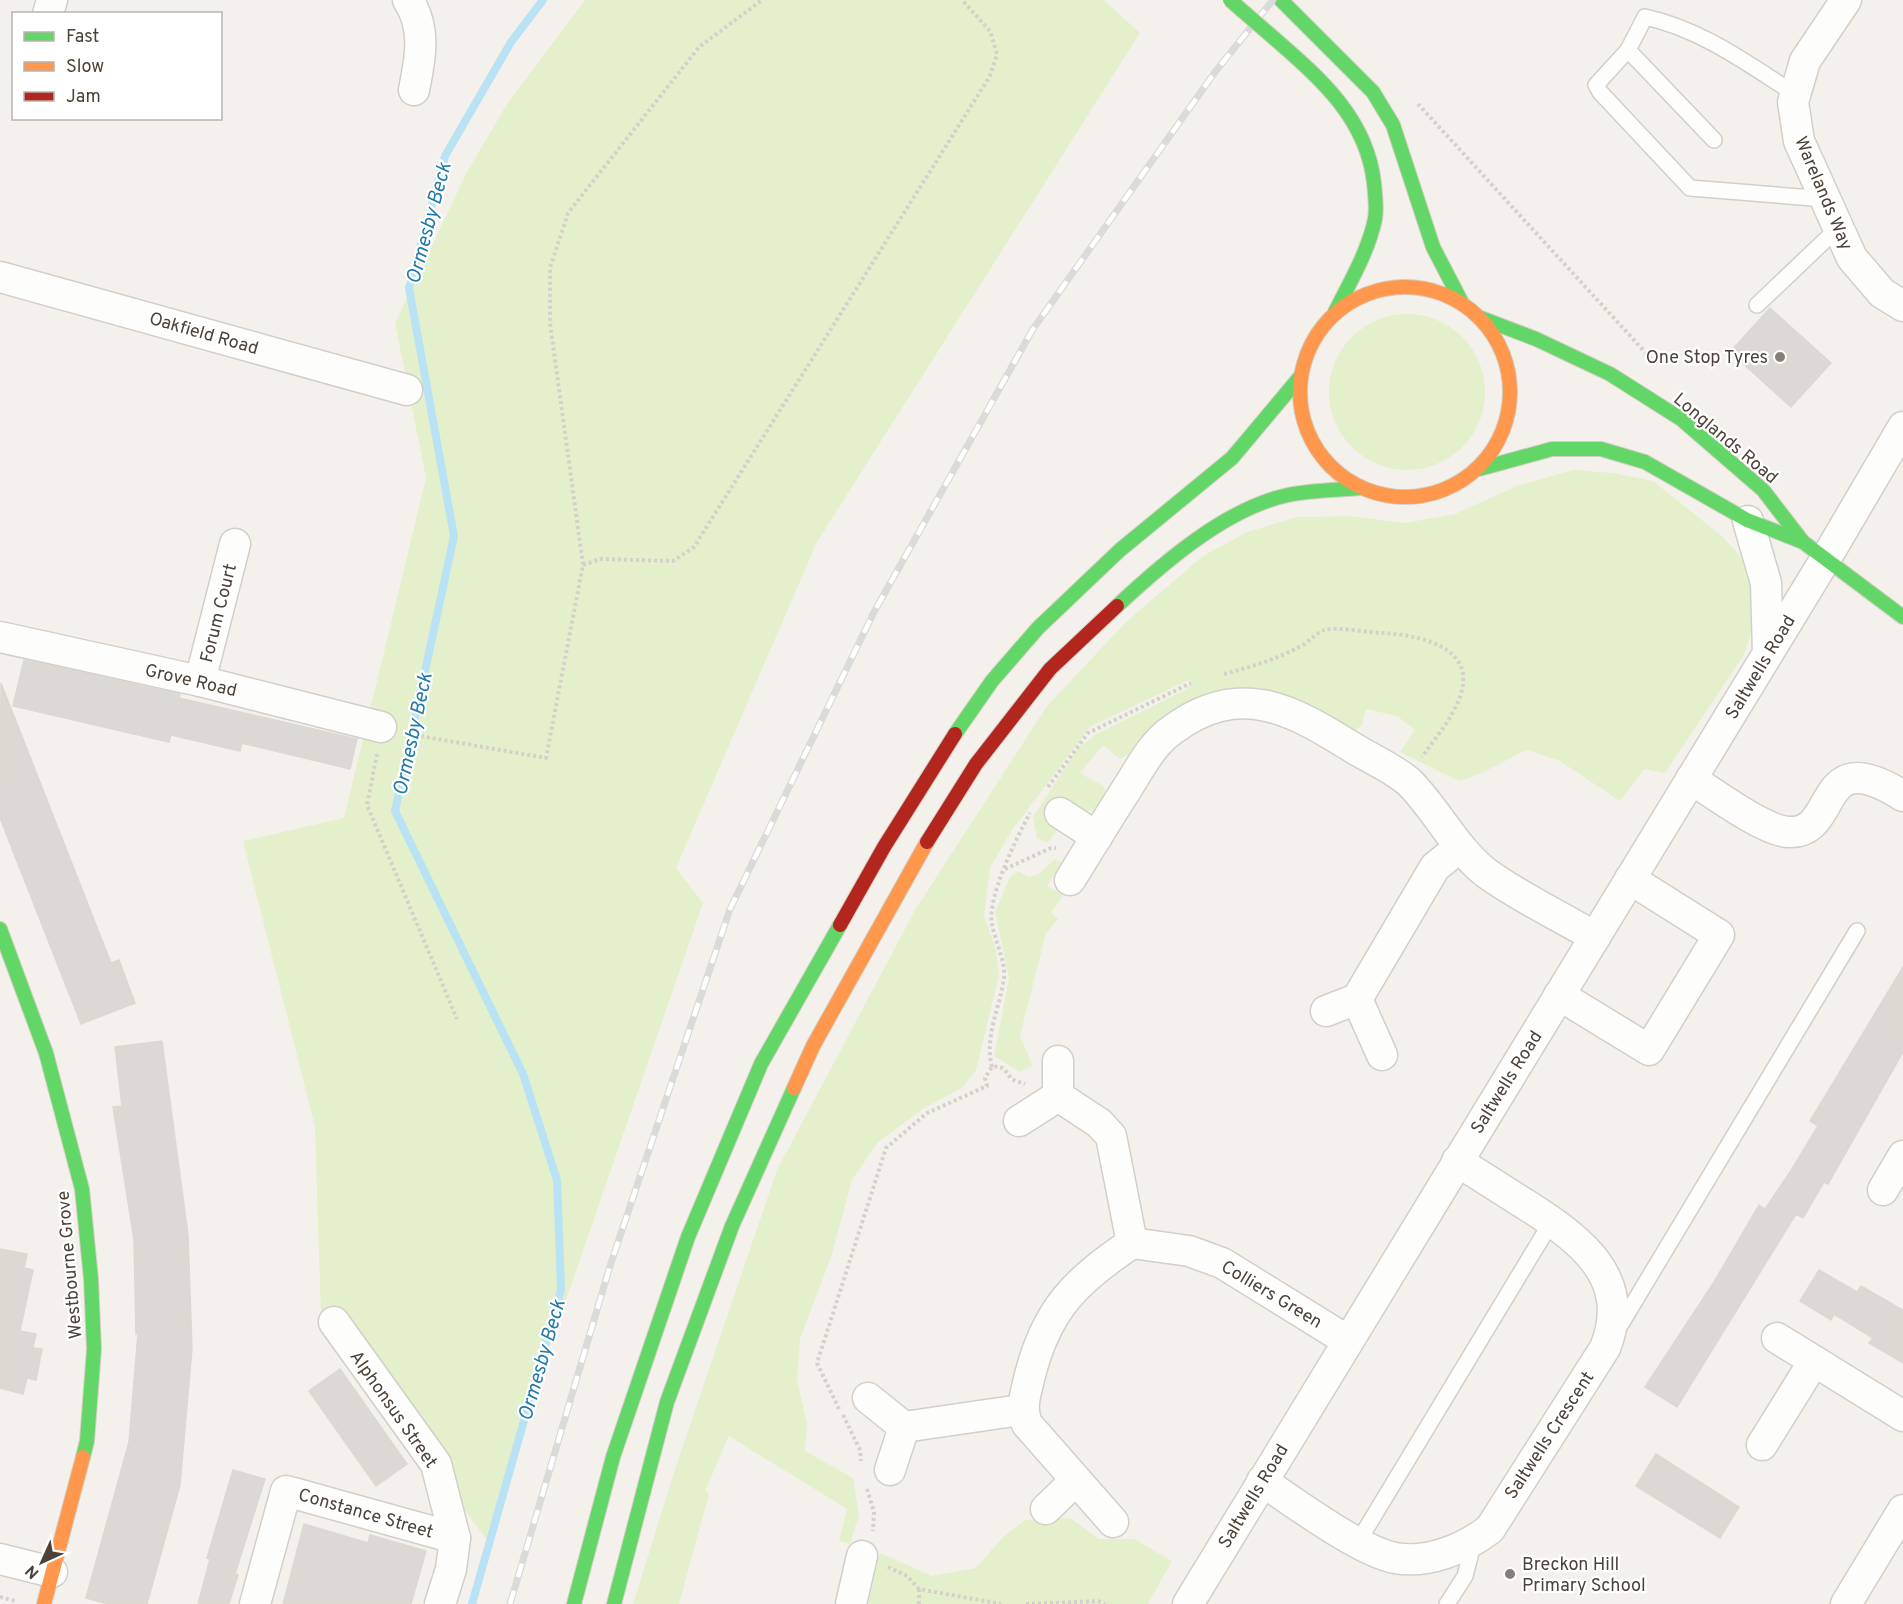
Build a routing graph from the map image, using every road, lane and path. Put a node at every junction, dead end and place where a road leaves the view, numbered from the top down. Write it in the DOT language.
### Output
graph roads {
  1 [pos="408,0"];
  2 [pos="762,0"];
  3 [pos="962,0"];
  4 [pos="1230,0"];
  5 [pos="1281,0"];
  6 [pos="1846,0"];
  7 [pos="1628,50"];
  8 [pos="414,90"];
  9 [pos="1795,94"];
  10 [pos="1429,114"];
  11 [pos="1714,140"];
  12 [pos="1825,199"];
  13 [pos="1838,228"];
  14 [pos="0,277"];
  15 [pos="1461,301"];
  16 [pos="1757,304"];
  17 [pos="1903,306"];
  18 [pos="1335,312"];
  19 [pos="1481,318"];
  20 [pos="1661,370"];
  21 [pos="1300,377"];
  22 [pos="407,390"];
  23 [pos="1903,427"];
  24 [pos="1479,469"];
  25 [pos="1361,488"];
  26 [pos="1748,521"];
  27 [pos="235,544"];
  28 [pos="1814,551"];
  29 [pos="583,565"];
  30 [pos="1903,617"];
  31 [pos="0,637"];
  32 [pos="1768,653"];
  33 [pos="1216,676"];
  34 [pos="200,681"];
  35 [pos="1196,682"];
  36 [pos="390,729"];
  37 [pos="1691,779"];
  38 [pos="1407,781"];
  39 [pos="1903,796"];
  40 [pos="1045,805"];
  41 [pos="1093,844"];
  42 [pos="1460,847"];
  43 [pos="1005,869"];
  44 [pos="1630,879"];
  45 [pos="1070,880"];
  46 [pos="0,929"];
  47 [pos="1857,930"];
  48 [pos="1595,937"];
  49 [pos="1559,995"];
  50 [pos="1358,999"];
  51 [pos="1326,1011"];
  52 [pos="458,1019"];
  53 [pos="1382,1055"];
  54 [pos="1058,1061"];
  55 [pos="992,1067"];
  56 [pos="1058,1096"];
  57 [pos="1019,1121"];
  58 [pos="1903,1156"];
  59 [pos="1458,1161"];
  60 [pos="1883,1190"];
  61 [pos="1552,1221"];
  62 [pos="1132,1243"];
  63 [pos="334,1322"];
  64 [pos="1612,1329"];
  65 [pos="1777,1338"];
  66 [pos="1348,1341"];
  67 [pos="1814,1361"];
  68 [pos="868,1398"];
  69 [pos="1021,1410"];
  70 [pos="1903,1416"];
  71 [pos="904,1427"];
  72 [pos="1762,1445"];
  73 [pos="873,1473"];
  74 [pos="1076,1480"];
  75 [pos="1262,1481"];
  76 [pos="1046,1509"];
  77 [pos="1903,1510"];
  78 [pos="1113,1522"];
  79 [pos="455,1538"];
  80 [pos="1474,1541"];
  81 [pos="1358,1542"];
  82 [pos="862,1556"];
  83 [pos="0,1559"];
  84 [pos="52,1572"];
  85 [pos="919,1589"];
  86 [pos="44,1604"];
  87 [pos="255,1604"];
  88 [pos="440,1604"];
  89 [pos="574,1604"];
  90 [pos="614,1604"];
  91 [pos="851,1604"];
  92 [pos="919,1604"];
  93 [pos="1001,1604"];
  94 [pos="1026,1604"];
  95 [pos="1105,1604"];
  96 [pos="1188,1604"];
  97 [pos="1447,1604"];
  98 [pos="1846,1604"];
  1 -- 8 [label="street"];
  2 -- 29 [label="path"];
  3 -- 29 [label="path"];
  4 -- 18 [label="main road, Longlands Road, bridge"];
  5 -- 15 [label="main road, Longlands Road"];
  6 -- 9 [label="street, Warelands Way"];
  7 -- 9 [label="lane"];
  7 -- 11 [label="lane"];
  7 -- 12 [label="lane"];
  9 -- 12 [label="street, Warelands Way"];
  10 -- 20 [label="path"];
  12 -- 13 [label="street, Warelands Way"];
  13 -- 16 [label="lane"];
  13 -- 17 [label="street, Warelands Way"];
  14 -- 22 [label="street, Oakfield Road"];
  15 -- 18 [label="main road, Longlands Road"];
  15 -- 19 [label="main road, Longlands Road"];
  18 -- 21 [label="main road, Longlands Road"];
  19 -- 24 [label="main road, Longlands Road"];
  19 -- 28 [label="main road, Longlands Road"];
  21 -- 25 [label="main road, Longlands Road"];
  21 -- 89 [label="main road"];
  23 -- 28 [label="street, Saltwells Road"];
  24 -- 25 [label="main road, Longlands Road"];
  24 -- 26 [label="main road, Longlands Road"];
  25 -- 90 [label="main road"];
  26 -- 28 [label="main road, Longlands Road"];
  26 -- 32 [label="street"];
  27 -- 34 [label="street, Forum Court"];
  28 -- 30 [label="main road, Longlands Road"];
  28 -- 32 [label="street, Saltwells Road"];
  29 -- 36 [label="path"];
  31 -- 34 [label="street, Grove Road"];
  32 -- 37 [label="street, Saltwells Road"];
  33 -- 38 [label="path"];
  34 -- 36 [label="street, Grove Road"];
  35 -- 40 [label="path"];
  36 -- 52 [label="path"];
  37 -- 39 [label="street"];
  37 -- 44 [label="street, Saltwells Road"];
  38 -- 41 [label="street"];
  38 -- 42 [label="street"];
  40 -- 41 [label="street"];
  40 -- 43 [label="path"];
  41 -- 43 [label="path"];
  41 -- 45 [label="street"];
  42 -- 48 [label="street"];
  42 -- 50 [label="street"];
  43 -- 55 [label="path"];
  44 -- 48 [label="street, Saltwells Road"];
  44 -- 49 [label="street"];
  46 -- 84 [label="main road, Westbourne Grove"];
  47 -- 64 [label="lane"];
  48 -- 49 [label="street, Saltwells Road"];
  49 -- 59 [label="street, Saltwells Road"];
  50 -- 51 [label="street"];
  50 -- 53 [label="street"];
  54 -- 56 [label="street"];
  55 -- 56 [label="path"];
  55 -- 73 [label="path"];
  56 -- 57 [label="street"];
  56 -- 62 [label="street"];
  58 -- 60 [label="street"];
  59 -- 61 [label="street, Saltwells Crescent"];
  59 -- 66 [label="street, Saltwells Road"];
  61 -- 64 [label="street, Saltwells Crescent"];
  61 -- 81 [label="lane"];
  62 -- 66 [label="street, Colliers Green"];
  62 -- 69 [label="street"];
  63 -- 79 [label="street, Alphonsus Street"];
  64 -- 80 [label="street, Saltwells Crescent"];
  65 -- 67 [label="street"];
  66 -- 75 [label="street, Saltwells Road"];
  67 -- 70 [label="street"];
  67 -- 72 [label="street"];
  68 -- 71 [label="street"];
  69 -- 71 [label="street"];
  69 -- 74 [label="street"];
  71 -- 73 [label="street"];
  73 -- 82 [label="path"];
  74 -- 76 [label="street"];
  74 -- 78 [label="street"];
  75 -- 81 [label="street, Saltwells Crescent"];
  75 -- 96 [label="street, Saltwells Road"];
  77 -- 98 [label="street"];
  79 -- 87 [label="street, Constance Street"];
  79 -- 88 [label="street, Alphonsus Street"];
  80 -- 81 [label="street, Saltwells Crescent"];
  80 -- 97 [label="lane"];
  82 -- 85 [label="path"];
  82 -- 91 [label="street"];
  83 -- 84 [label="street"];
  84 -- 86 [label="main road, Westbourne Grove"];
  85 -- 92 [label="path"];
  85 -- 93 [label="path"];
  94 -- 95 [label="path"];
}
